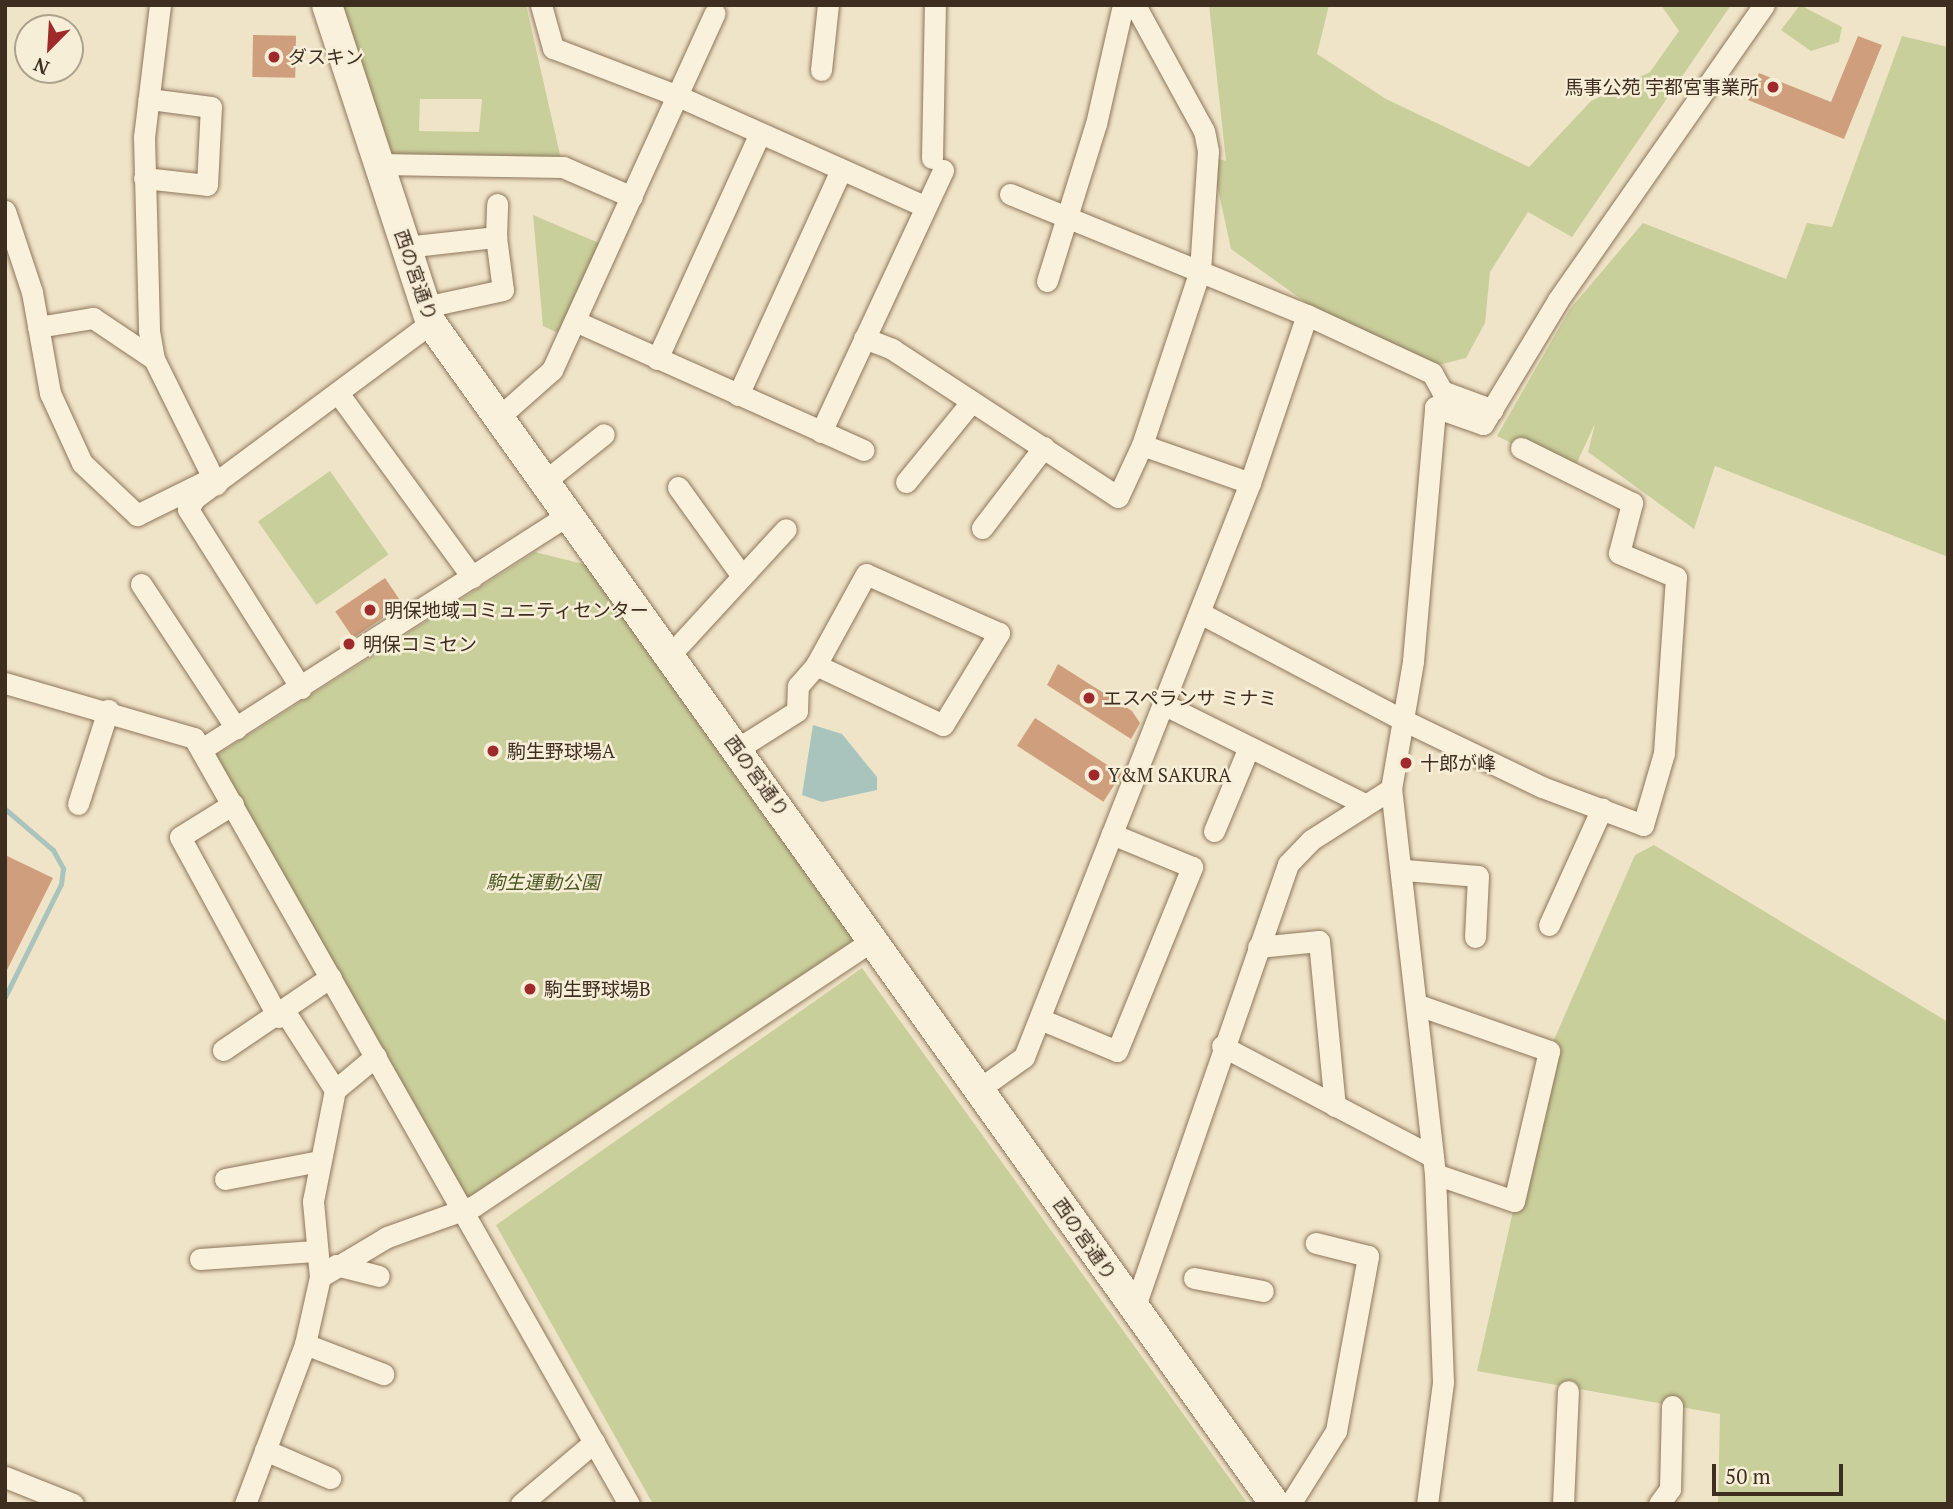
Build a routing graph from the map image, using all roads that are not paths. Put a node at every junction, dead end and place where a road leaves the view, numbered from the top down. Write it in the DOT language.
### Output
graph roads {
  1 [pos="160,5"];
  2 [pos="327,5"];
  3 [pos="541,5"];
  4 [pos="828,5"];
  5 [pos="935,5"];
  6 [pos="1124,5"];
  7 [pos="1135,5"];
  8 [pos="1764,5"];
  9 [pos="715,13"];
  10 [pos="821,70"];
  11 [pos="678,96"];
  12 [pos="149,99"];
  13 [pos="760,133"];
  14 [pos="379,164"];
  15 [pos="841,170"];
  16 [pos="145,178"];
  17 [pos="1010,194"];
  18 [pos="632,197"];
  19 [pos="497,204"];
  20 [pos="924,206"];
  21 [pos="5,211"];
  22 [pos="1066,217"];
  23 [pos="496,237"];
  24 [pos="405,247"];
  25 [pos="1200,271"];
  26 [pos="1047,281"];
  27 [pos="428,315"];
  28 [pos="1307,315"];
  29 [pos="575,320"];
  30 [pos="38,327"];
  31 [pos="864,338"];
  32 [pos="154,359"];
  33 [pos="657,359"];
  34 [pos="338,393"];
  35 [pos="738,395"];
  36 [pos="1438,399"];
  37 [pos="972,401"];
  38 [pos="499,417"];
  39 [pos="821,432"];
  40 [pos="604,434"];
  41 [pos="1142,445"];
  42 [pos="1044,447"];
  43 [pos="1521,448"];
  44 [pos="863,450"];
  45 [pos="214,481"];
  46 [pos="545,481"];
  47 [pos="906,482"];
  48 [pos="1250,483"];
  49 [pos="678,488"];
  50 [pos="569,514"];
  51 [pos="786,528"];
  52 [pos="982,528"];
  53 [pos="742,576"];
  54 [pos="472,577"];
  55 [pos="141,584"];
  56 [pos="1202,614"];
  57 [pos="670,655"];
  58 [pos="816,665"];
  59 [pos="5,683"];
  60 [pos="301,688"];
  61 [pos="1165,705"];
  62 [pos="108,710"];
  63 [pos="1405,721"];
  64 [pos="236,728"];
  65 [pos="1250,747"];
  66 [pos="202,749"];
  67 [pos="737,749"];
  68 [pos="1391,789"];
  69 [pos="78,804"];
  70 [pos="233,804"];
  71 [pos="1364,804"];
  72 [pos="1602,808"];
  73 [pos="1214,831"];
  74 [pos="1112,834"];
  75 [pos="1405,870"];
  76 [pos="1549,925"];
  77 [pos="1475,937"];
  78 [pos="874,939"];
  79 [pos="1258,947"];
  80 [pos="331,977"];
  81 [pos="1419,1005"];
  82 [pos="282,1014"];
  83 [pos="1040,1019"];
  84 [pos="1223,1046"];
  85 [pos="223,1050"];
  86 [pos="376,1056"];
  87 [pos="979,1089"];
  88 [pos="335,1090"];
  89 [pos="1335,1107"];
  90 [pos="319,1161"];
  91 [pos="1434,1166"];
  92 [pos="225,1179"];
  93 [pos="463,1210"];
  94 [pos="1316,1243"];
  95 [pos="315,1251"];
  96 [pos="200,1259"];
  97 [pos="328,1271"];
  98 [pos="379,1276"];
  99 [pos="1194,1278"];
  100 [pos="1263,1291"];
  101 [pos="1134,1309"];
  102 [pos="305,1344"];
  103 [pos="383,1374"];
  104 [pos="1568,1391"];
  105 [pos="1672,1406"];
  106 [pos="594,1442"];
  107 [pos="265,1450"];
  108 [pos="5,1476"];
  109 [pos="330,1478"];
  110 [pos="534,1499"];
  111 [pos="73,1504"];
  112 [pos="245,1504"];
  113 [pos="629,1504"];
  114 [pos="1275,1504"];
  115 [pos="1290,1504"];
  116 [pos="1427,1504"];
  117 [pos="1563,1504"];
  118 [pos="1659,1504"];
  1 -- 12 [label="street"];
  2 -- 14 [label="street, 西の宮通り"];
  3 -- 11 [label="street"];
  4 -- 10 [label="street"];
  5 -- 20 [label="street"];
  6 -- 22 [label="street"];
  7 -- 25 [label="street"];
  8 -- 36 [label="street"];
  9 -- 11 [label="street"];
  11 -- 13 [label="street"];
  11 -- 18 [label="street"];
  12 -- 16 [label="street"];
  12 -- 16 [label="street"];
  13 -- 15 [label="street"];
  13 -- 33 [label="street"];
  14 -- 18 [label="street"];
  14 -- 24 [label="street, 西の宮通り"];
  15 -- 20 [label="street"];
  15 -- 35 [label="street"];
  16 -- 32 [label="street"];
  17 -- 22 [label="street"];
  18 -- 29 [label="street"];
  19 -- 23 [label="street"];
  20 -- 31 [label="street"];
  21 -- 30 [label="street"];
  22 -- 25 [label="street"];
  22 -- 26 [label="street"];
  23 -- 24 [label="street"];
  23 -- 27 [label="street"];
  24 -- 27 [label="street, 西の宮通り"];
  25 -- 28 [label="street"];
  25 -- 41 [label="street"];
  27 -- 34 [label="street"];
  27 -- 38 [label="street, 西の宮通り"];
  28 -- 36 [label="street"];
  28 -- 48 [label="street"];
  29 -- 33 [label="street"];
  29 -- 38 [label="street"];
  30 -- 32 [label="street"];
  30 -- 45 [label="street"];
  31 -- 37 [label="street"];
  31 -- 39 [label="street"];
  32 -- 45 [label="street"];
  33 -- 35 [label="street"];
  34 -- 45 [label="street"];
  34 -- 54 [label="street"];
  35 -- 39 [label="street"];
  36 -- 63 [label="street"];
  37 -- 42 [label="street"];
  37 -- 47 [label="street"];
  38 -- 46 [label="street, 西の宮通り"];
  39 -- 44 [label="street"];
  40 -- 46 [label="street"];
  41 -- 42 [label="street"];
  41 -- 48 [label="street"];
  42 -- 52 [label="street"];
  43 -- 72 [label="street"];
  45 -- 60 [label="street"];
  46 -- 50 [label="street, 西の宮通り"];
  48 -- 56 [label="street"];
  49 -- 53 [label="street"];
  50 -- 54 [label="street"];
  50 -- 57 [label="street, 西の宮通り"];
  51 -- 53 [label="street"];
  53 -- 57 [label="street"];
  54 -- 60 [label="street"];
  55 -- 64 [label="street"];
  56 -- 61 [label="street"];
  56 -- 63 [label="street"];
  57 -- 67 [label="street, 西の宮通り"];
  58 -- 58 [label="street"];
  58 -- 67 [label="street"];
  59 -- 62 [label="street"];
  60 -- 64 [label="street"];
  61 -- 65 [label="street"];
  61 -- 74 [label="street"];
  62 -- 66 [label="street"];
  62 -- 69 [label="street"];
  63 -- 68 [label="street"];
  63 -- 72 [label="street"];
  64 -- 66 [label="street"];
  65 -- 71 [label="street"];
  65 -- 73 [label="street"];
  66 -- 70 [label="street"];
  67 -- 78 [label="street, 西の宮通り"];
  68 -- 71 [label="street"];
  68 -- 75 [label="street"];
  70 -- 80 [label="street"];
  70 -- 82 [label="street"];
  71 -- 79 [label="street"];
  72 -- 76 [label="street"];
  74 -- 83 [label="street"];
  74 -- 83 [label="street"];
  75 -- 77 [label="street"];
  75 -- 81 [label="street"];
  78 -- 87 [label="street, 西の宮通り"];
  78 -- 93 [label="street"];
  79 -- 84 [label="street"];
  79 -- 89 [label="street"];
  80 -- 82 [label="street"];
  80 -- 86 [label="street"];
  81 -- 91 [label="street"];
  81 -- 91 [label="street"];
  82 -- 85 [label="street"];
  82 -- 88 [label="street"];
  83 -- 87 [label="street"];
  84 -- 89 [label="street"];
  84 -- 101 [label="street"];
  86 -- 88 [label="street"];
  86 -- 93 [label="street"];
  87 -- 101 [label="street, 西の宮通り"];
  88 -- 90 [label="street"];
  89 -- 91 [label="street"];
  90 -- 92 [label="street"];
  90 -- 95 [label="street"];
  91 -- 116 [label="street"];
  93 -- 97 [label="street"];
  93 -- 106 [label="street"];
  94 -- 115 [label="street"];
  95 -- 96 [label="street"];
  95 -- 97 [label="street"];
  97 -- 98 [label="street"];
  97 -- 102 [label="street"];
  99 -- 100 [label="street"];
  101 -- 114 [label="street, 西の宮通り"];
  102 -- 103 [label="street"];
  102 -- 107 [label="street"];
  104 -- 117 [label="street"];
  105 -- 118 [label="street"];
  106 -- 110 [label="street"];
  106 -- 113 [label="street"];
  107 -- 109 [label="street"];
  107 -- 112 [label="street"];
  108 -- 111 [label="street"];
}
